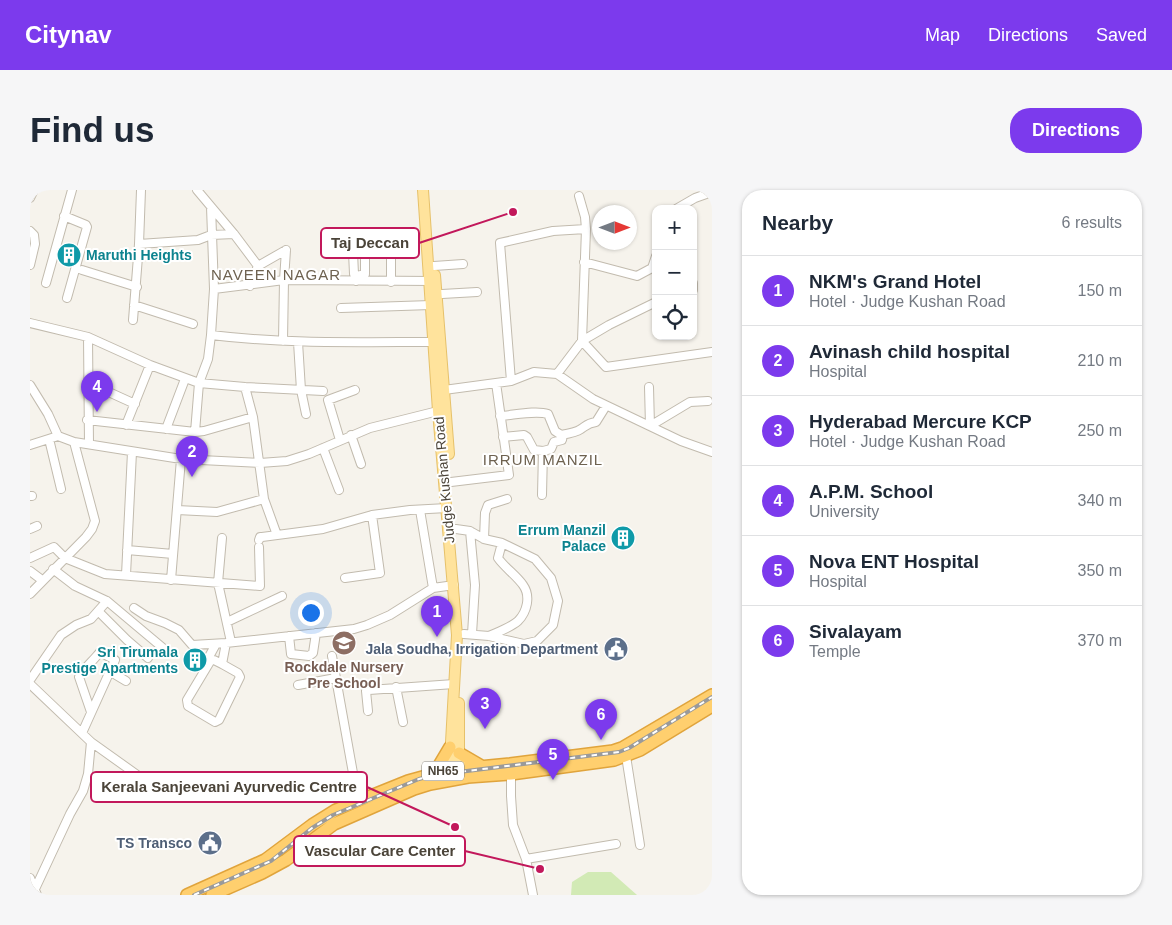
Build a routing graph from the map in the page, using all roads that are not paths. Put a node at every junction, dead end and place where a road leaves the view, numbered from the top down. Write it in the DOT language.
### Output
graph roads {
  1 [pos="34,190"];
  2 [pos="72,190"];
  3 [pos="142,190"];
  4 [pos="197,190"];
  5 [pos="423,190"];
  6 [pos="428,190"];
  7 [pos="712,192"];
  8 [pos="579,196"];
  9 [pos="30,198"];
  10 [pos="683,205"];
  11 [pos="211,207"];
  12 [pos="64,216"];
  13 [pos="586,228"];
  14 [pos="30,232"];
  15 [pos="234,234"];
  16 [pos="212,235"];
  17 [pos="139,244"];
  18 [pos="353,252"];
  19 [pos="365,253"];
  20 [pos="391,253"];
  21 [pos="584,262"];
  22 [pos="464,264"];
  23 [pos="30,265"];
  24 [pos="258,266"];
  25 [pos="434,266"];
  26 [pos="82,270"];
  27 [pos="652,272"];
  28 [pos="357,278"];
  29 [pos="284,280"];
  30 [pos="432,281"];
  31 [pos="391,282"];
  32 [pos="46,283"];
  33 [pos="250,286"];
  34 [pos="137,287"];
  35 [pos="214,289"];
  36 [pos="477,292"];
  37 [pos="442,294"];
  38 [pos="67,298"];
  39 [pos="652,304"];
  40 [pos="134,305"];
  41 [pos="430,305"];
  42 [pos="342,308"];
  43 [pos="133,320"];
  44 [pos="30,323"];
  45 [pos="193,324"];
  46 [pos="212,335"];
  47 [pos="88,337"];
  48 [pos="283,341"];
  49 [pos="582,341"];
  50 [pos="298,342"];
  51 [pos="433,342"];
  52 [pos="712,352"];
  53 [pos="150,366"];
  54 [pos="557,374"];
  55 [pos="185,379"];
  56 [pos="511,381"];
  57 [pos="88,383"];
  58 [pos="199,383"];
  59 [pos="496,383"];
  60 [pos="30,385"];
  61 [pos="649,386"];
  62 [pos="245,387"];
  63 [pos="301,390"];
  64 [pos="355,390"];
  65 [pos="444,390"];
  66 [pos="322,391"];
  67 [pos="708,401"];
  68 [pos="135,404"];
  69 [pos="606,406"];
  70 [pos="438,411"];
  71 [pos="306,414"];
  72 [pos="500,416"];
  73 [pos="253,417"];
  74 [pos="88,420"];
  75 [pos="126,425"];
  76 [pos="650,426"];
  77 [pos="166,429"];
  78 [pos="194,432"];
  79 [pos="351,435"];
  80 [pos="563,435"];
  81 [pos="503,437"];
  82 [pos="54,438"];
  83 [pos="340,440"];
  84 [pos="74,442"];
  85 [pos="89,444"];
  86 [pos="30,445"];
  87 [pos="322,448"];
  88 [pos="543,451"];
  89 [pos="132,452"];
  90 [pos="712,452"];
  91 [pos="181,459"];
  92 [pos="260,463"];
  93 [pos="361,464"];
  94 [pos="451,482"];
  95 [pos="61,489"];
  96 [pos="339,490"];
  97 [pos="542,495"];
  98 [pos="264,499"];
  99 [pos="507,500"];
  100 [pos="447,508"];
  101 [pos="177,510"];
  102 [pos="420,510"];
  103 [pos="372,515"];
  104 [pos="456,529"];
  105 [pos="470,531"];
  106 [pos="276,535"];
  107 [pos="222,538"];
  108 [pos="484,539"];
  109 [pos="502,543"];
  110 [pos="127,550"];
  111 [pos="173,554"];
  112 [pos="30,558"];
  113 [pos="65,558"];
  114 [pos="53,569"];
  115 [pos="30,570"];
  116 [pos="126,576"];
  117 [pos="345,578"];
  118 [pos="42,580"];
  119 [pos="171,580"];
  120 [pos="218,583"];
  121 [pos="454,586"];
  122 [pos="432,588"];
  123 [pos="30,594"];
  124 [pos="282,596"];
  125 [pos="108,601"];
  126 [pos="134,608"];
  127 [pos="98,611"];
  128 [pos="227,622"];
  129 [pos="316,633"];
  130 [pos="468,634"];
  131 [pos="289,636"];
  132 [pos="489,636"];
  133 [pos="228,643"];
  134 [pos="216,644"];
  135 [pos="163,648"];
  136 [pos="332,656"];
  137 [pos="148,658"];
  138 [pos="222,664"];
  139 [pos="111,672"];
  140 [pos="336,678"];
  141 [pos="196,680"];
  142 [pos="126,681"];
  143 [pos="30,682"];
  144 [pos="454,684"];
  145 [pos="298,685"];
  146 [pos="396,687"];
  147 [pos="712,695"];
  148 [pos="712,706"];
  149 [pos="368,711"];
  150 [pos="91,712"];
  151 [pos="403,722"];
  152 [pos="82,733"];
  153 [pos="657,734"];
  154 [pos="91,742"];
  155 [pos="626,756"];
  156 [pos="455,760"];
  157 [pos="484,767"];
  158 [pos="434,774"];
  159 [pos="512,774"];
  160 [pos="140,777"];
  161 [pos="358,801"];
  162 [pos="340,815"];
  163 [pos="616,844"];
  164 [pos="640,845"];
  165 [pos="526,860"];
  166 [pos="30,879"];
  167 [pos="36,892"];
  168 [pos="187,895"];
  169 [pos="212,895"];
  170 [pos="533,895"];
  1 -- 9 [label="street"];
  2 -- 12 [label="street"];
  3 -- 17 [label="street"];
  4 -- 11 [label="street"];
  5 -- 30 [label="main road, Judge Kushan Road"];
  6 -- 25 [label="main road, Judge Kushan Road"];
  7 -- 10 [label="street"];
  8 -- 13 [label="street"];
  11 -- 15 [label="street"];
  11 -- 16 [label="street"];
  12 -- 32 [label="street"];
  12 -- 38 [label="street"];
  13 -- 21 [label="street"];
  13 -- 56 [label="street"];
  14 -- 23 [label="street"];
  15 -- 16 [label="street"];
  15 -- 24 [label="street"];
  16 -- 17 [label="street"];
  16 -- 35 [label="street"];
  17 -- 34 [label="street"];
  18 -- 28 [label="street"];
  19 -- 28 [label="street"];
  20 -- 31 [label="street"];
  21 -- 27 [label="street"];
  21 -- 49 [label="street"];
  22 -- 25 [label="street"];
  24 -- 29 [label="street"];
  24 -- 33 [label="street"];
  25 -- 30 [label="main road, Judge Kushan Road"];
  26 -- 34 [label="street"];
  28 -- 29 [label="street"];
  28 -- 31 [label="street"];
  29 -- 33 [label="street"];
  29 -- 48 [label="street"];
  30 -- 31 [label="street"];
  30 -- 41 [label="main road, Judge Kushan Road"];
  30 -- 65 [label="main road, Judge Kushan Road"];
  33 -- 35 [label="street"];
  34 -- 40 [label="street"];
  35 -- 46 [label="street"];
  36 -- 37 [label="street"];
  39 -- 49 [label="street"];
  40 -- 43 [label="street"];
  40 -- 45 [label="street"];
  41 -- 42 [label="street"];
  41 -- 51 [label="main road, Judge Kushan Road"];
  44 -- 47 [label="street"];
  46 -- 48 [label="street"];
  46 -- 58 [label="street"];
  47 -- 53 [label="street"];
  47 -- 57 [label="street"];
  48 -- 50 [label="street"];
  49 -- 52 [label="street"];
  49 -- 54 [label="street"];
  50 -- 51 [label="street"];
  50 -- 63 [label="street"];
  51 -- 70 [label="main road, Judge Kushan Road"];
  53 -- 55 [label="street"];
  53 -- 68 [label="street"];
  54 -- 56 [label="street"];
  54 -- 69 [label="street"];
  55 -- 58 [label="street"];
  55 -- 77 [label="street"];
  56 -- 59 [label="street"];
  57 -- 68 [label="street"];
  57 -- 74 [label="street"];
  58 -- 62 [label="street"];
  58 -- 78 [label="street"];
  59 -- 65 [label="street"];
  59 -- 72 [label="street"];
  60 -- 82 [label="street"];
  61 -- 76 [label="street"];
  62 -- 63 [label="street"];
  62 -- 73 [label="street"];
  63 -- 66 [label="street"];
  63 -- 71 [label="street"];
  64 -- 83 [label="street"];
  65 -- 94 [label="main road, Judge Kushan Road"];
  67 -- 76 [label="street"];
  68 -- 75 [label="street"];
  69 -- 76 [label="street"];
  69 -- 80 [label="street"];
  70 -- 79 [label="street"];
  70 -- 100 [label="main road, Judge Kushan Road"];
  72 -- 80 [label="street"];
  72 -- 81 [label="street"];
  73 -- 78 [label="street"];
  73 -- 92 [label="street"];
  74 -- 75 [label="street"];
  74 -- 85 [label="street"];
  75 -- 77 [label="street"];
  76 -- 90 [label="street"];
  77 -- 78 [label="street"];
  79 -- 83 [label="street"];
  79 -- 93 [label="street"];
  80 -- 88 [label="street"];
  81 -- 88 [label="street"];
  81 -- 94 [label="street"];
  82 -- 84 [label="street"];
  82 -- 86 [label="street"];
  82 -- 95 [label="street"];
  83 -- 87 [label="street"];
  84 -- 85 [label="street"];
  84 -- 113 [label="street"];
  85 -- 89 [label="street"];
  87 -- 92 [label="street"];
  87 -- 96 [label="street"];
  88 -- 97 [label="street"];
  89 -- 91 [label="street"];
  89 -- 110 [label="street"];
  91 -- 92 [label="street"];
  91 -- 101 [label="street"];
  92 -- 98 [label="street"];
  94 -- 104 [label="main road, Judge Kushan Road"];
  98 -- 101 [label="street"];
  98 -- 106 [label="street"];
  99 -- 108 [label="street"];
  100 -- 102 [label="street"];
  100 -- 121 [label="main road, Judge Kushan Road"];
  101 -- 111 [label="street"];
  102 -- 103 [label="street"];
  102 -- 122 [label="street"];
  103 -- 106 [label="street"];
  103 -- 117 [label="street"];
  104 -- 105 [label="street"];
  104 -- 130 [label="main road, Judge Kushan Road"];
  105 -- 108 [label="street"];
  105 -- 130 [label="street"];
  106 -- 120 [label="street"];
  107 -- 120 [label="street"];
  108 -- 109 [label="street"];
  109 -- 132 [label="street"];
  109 -- 132 [label="street"];
  110 -- 111 [label="street"];
  110 -- 116 [label="street"];
  111 -- 119 [label="street"];
  112 -- 113 [label="street"];
  113 -- 114 [label="street"];
  113 -- 116 [label="street"];
  114 -- 118 [label="street"];
  114 -- 125 [label="street"];
  115 -- 118 [label="street"];
  116 -- 119 [label="street"];
  118 -- 123 [label="street"];
  119 -- 120 [label="street"];
  120 -- 128 [label="street"];
  121 -- 122 [label="street"];
  121 -- 144 [label="main road, Judge Kushan Road"];
  122 -- 129 [label="street"];
  124 -- 128 [label="street"];
  125 -- 127 [label="street"];
  125 -- 135 [label="street"];
  126 -- 134 [label="street"];
  127 -- 137 [label="street"];
  127 -- 143 [label="street"];
  128 -- 133 [label="street"];
  129 -- 131 [label="street"];
  129 -- 131 [label="street"];
  130 -- 132 [label="street"];
  130 -- 156 [label="main road, Judge Kushan Road"];
  131 -- 133 [label="street"];
  133 -- 134 [label="street"];
  133 -- 138 [label="street"];
  134 -- 141 [label="street"];
  136 -- 140 [label="street"];
  138 -- 138 [label="street"];
  139 -- 142 [label="street"];
  139 -- 150 [label="street"];
  139 -- 150 [label="street"];
  140 -- 145 [label="street"];
  140 -- 161 [label="street"];
  143 -- 152 [label="street"];
  144 -- 146 [label="street"];
  144 -- 156 [label="main road, Judge Kushan Road"];
  146 -- 149 [label="street"];
  146 -- 151 [label="street"];
  147 -- 153 [label="highway, NH65"];
  148 -- 153 [label="highway, NH65"];
  150 -- 152 [label="street"];
  152 -- 154 [label="street"];
  153 -- 155 [label="highway, NH65"];
  153 -- 157 [label="highway, NH65"];
  154 -- 160 [label="street"];
  154 -- 167 [label="street"];
  155 -- 159 [label="highway, NH65"];
  155 -- 164 [label="street"];
  156 -- 157 [label="highway, NH65"];
  156 -- 157 [label="highway"];
  156 -- 158 [label="highway"];
  156 -- 158 [label="highway, NH65"];
  158 -- 161 [label="highway, NH65"];
  159 -- 162 [label="highway, NH65"];
  159 -- 165 [label="street"];
  161 -- 162 [label="highway, NH65"];
  162 -- 168 [label="highway, NH65"];
  162 -- 169 [label="highway, NH65"];
  163 -- 165 [label="street"];
  165 -- 170 [label="street"];
  166 -- 167 [label="street"];
}
